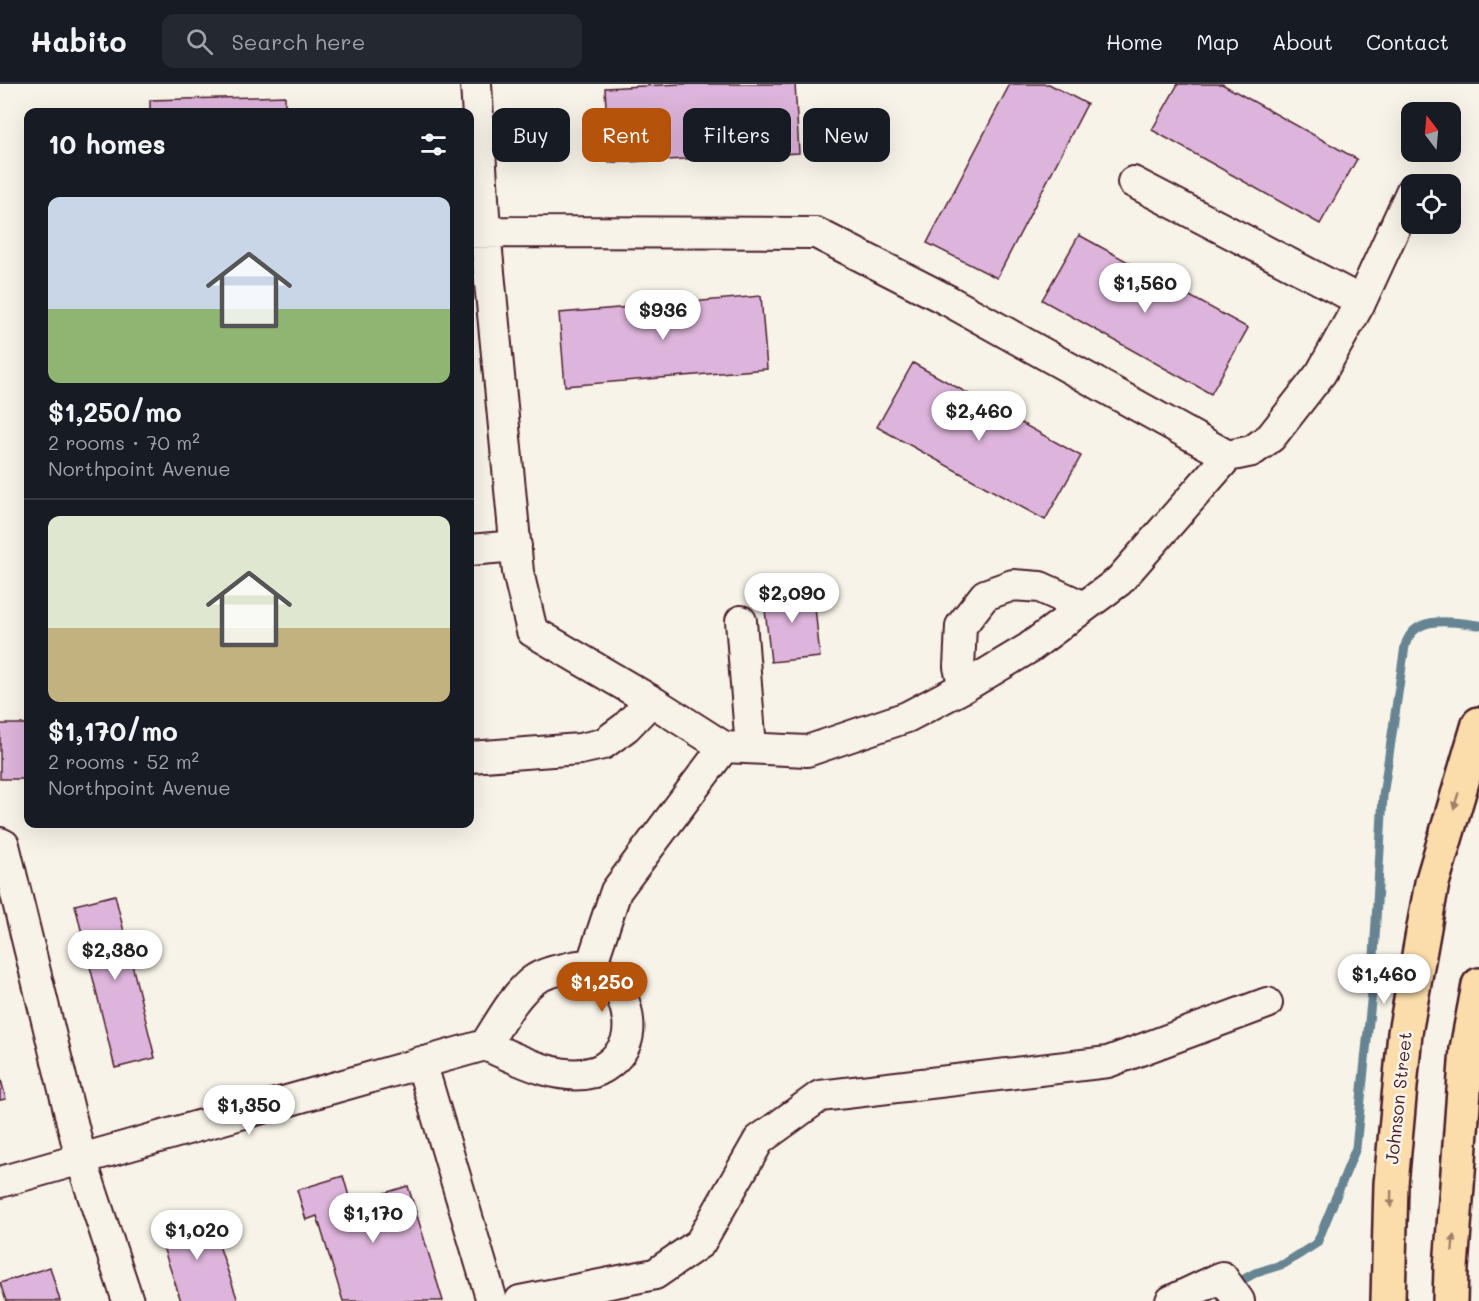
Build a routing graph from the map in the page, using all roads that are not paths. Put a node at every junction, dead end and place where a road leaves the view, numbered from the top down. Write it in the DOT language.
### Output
graph roads {
  1 [pos="476,84"];
  2 [pos="1133,182"];
  3 [pos="1401,214"];
  4 [pos="477,232"];
  5 [pos="1361,301"];
  6 [pos="482,328"];
  7 [pos="1228,456"];
  8 [pos="516,546"];
  9 [pos="474,550"];
  10 [pos="1084,607"];
  11 [pos="741,621"];
  12 [pos="964,687"];
  13 [pos="651,701"];
  14 [pos="1479,724"];
  15 [pos="737,747"];
  16 [pos="474,757"];
  17 [pos="0,843"];
  18 [pos="591,966"];
  19 [pos="1479,985"];
  20 [pos="1267,1003"];
  21 [pos="485,1045"];
  22 [pos="421,1062"];
  23 [pos="81,1159"];
  24 [pos="0,1182"];
  25 [pos="128,1301"];
  26 [pos="492,1301"];
  27 [pos="520,1301"];
  28 [pos="1171,1301"];
  29 [pos="1239,1301"];
  30 [pos="1388,1301"];
  31 [pos="1450,1301"];
  1 -- 4 [label="street"];
  2 -- 5 [label="street"];
  3 -- 5 [label="street"];
  4 -- 6 [label="street"];
  4 -- 7 [label="street"];
  5 -- 7 [label="street"];
  6 -- 8 [label="street"];
  7 -- 10 [label="street"];
  8 -- 9 [label="street"];
  8 -- 13 [label="street"];
  10 -- 12 [label="street"];
  10 -- 12 [label="street"];
  11 -- 15 [label="street"];
  12 -- 15 [label="street"];
  13 -- 15 [label="street"];
  13 -- 16 [label="street"];
  14 -- 30 [label="main road, Johnson Street, one-way"];
  15 -- 18 [label="street"];
  17 -- 23 [label="street"];
  18 -- 21 [label="street"];
  18 -- 21 [label="street"];
  31 -- 19 [label="main road, one-way"];
  20 -- 27 [label="street"];
  21 -- 22 [label="street"];
  22 -- 23 [label="street"];
  22 -- 26 [label="street"];
  23 -- 24 [label="street"];
  23 -- 25 [label="street"];
  28 -- 29 [label="street"];
}
